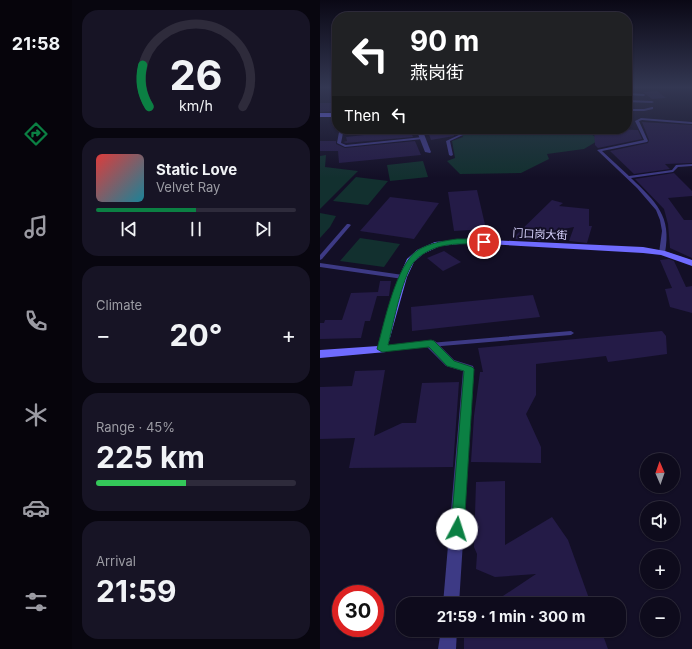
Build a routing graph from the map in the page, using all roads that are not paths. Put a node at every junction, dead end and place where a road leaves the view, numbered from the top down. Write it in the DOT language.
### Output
graph roads {
  1 [pos="692,123"];
  2 [pos="340,134"];
  3 [pos="421,134"];
  4 [pos="460,134"];
  5 [pos="423,138"];
  6 [pos="428,152"];
  7 [pos="451,155"];
  8 [pos="692,165"];
  9 [pos="627,176"];
  10 [pos="349,225"];
  11 [pos="662,253"];
  12 [pos="320,258"];
  13 [pos="692,263"];
  14 [pos="320,265"];
  15 [pos="402,277"];
  16 [pos="571,333"];
  17 [pos="431,344"];
  18 [pos="382,349"];
  19 [pos="320,354"];
  20 [pos="452,597"];
  21 [pos="448,637"];
  22 [pos="447,649"];
  1 -- 9 [label="lane"];
  2 -- 5 [label="lane"];
  3 -- 5 [label="street"];
  4 -- 7 [label="lane"];
  5 -- 6 [label="street"];
  8 -- 9 [label="lane"];
  9 -- 11 [label="lane"];
  10 -- 12 [label="lane"];
  11 -- 13 [label="street, 门口岗大街"];
  11 -- 15 [label="street, 门口岗大街"];
  14 -- 15 [label="lane"];
  15 -- 18 [label="street, 门口岗大街"];
  16 -- 17 [label="lane"];
  17 -- 18 [label="lane"];
  17 -- 20 [label="street"];
  18 -- 19 [label="street"];
  21 -- 22 [label="street"];
}
